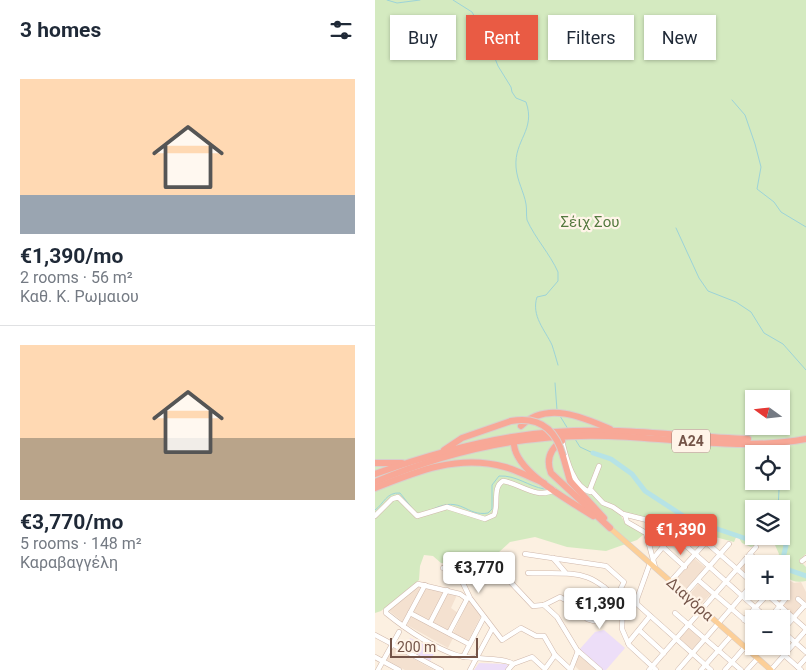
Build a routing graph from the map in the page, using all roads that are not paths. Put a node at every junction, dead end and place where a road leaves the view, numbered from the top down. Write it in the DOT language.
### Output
graph roads {
  1 [pos="521,426"];
  2 [pos="615,432"];
  3 [pos="577,436"];
  4 [pos="565,437"];
  5 [pos="806,438"];
  6 [pos="514,445"];
  7 [pos="443,452"];
  8 [pos="467,452"];
  9 [pos="375,463"];
  10 [pos="405,464"];
  11 [pos="599,466"];
  12 [pos="431,467"];
  13 [pos="375,474"];
  14 [pos="375,482"];
  15 [pos="544,483"];
  16 [pos="375,488"];
  17 [pos="554,490"];
  18 [pos="591,492"];
  19 [pos="625,515"];
  20 [pos="375,516"];
  21 [pos="605,522"];
  22 [pos="610,528"];
  23 [pos="674,534"];
  24 [pos="705,543"];
  25 [pos="729,544"];
  26 [pos="663,547"];
  27 [pos="755,547"];
  28 [pos="525,554"];
  29 [pos="695,554"];
  30 [pos="721,554"];
  31 [pos="749,554"];
  32 [pos="553,558"];
  33 [pos="651,561"];
  34 [pos="685,567"];
  35 [pos="443,568"];
  36 [pos="709,568"];
  37 [pos="737,568"];
  38 [pos="565,572"];
  39 [pos="528,573"];
  40 [pos="502,574"];
  41 [pos="745,575"];
  42 [pos="698,580"];
  43 [pos="671,581"];
  44 [pos="725,582"];
  45 [pos="425,585"];
  46 [pos="604,587"];
  47 [pos="447,590"];
  48 [pos="745,593"];
  49 [pos="685,594"];
  50 [pos="715,594"];
  51 [pos="628,596"];
  52 [pos="742,596"];
  53 [pos="616,598"];
  54 [pos="798,599"];
  55 [pos="760,600"];
  56 [pos="773,600"];
  57 [pos="785,600"];
  58 [pos="545,605"];
  59 [pos="622,605"];
  60 [pos="780,606"];
  61 [pos="805,606"];
  62 [pos="731,608"];
  63 [pos="755,608"];
  64 [pos="701,610"];
  65 [pos="757,610"];
  66 [pos="776,610"];
  67 [pos="586,611"];
  68 [pos="410,613"];
  69 [pos="675,614"];
  70 [pos="650,616"];
  71 [pos="484,617"];
  72 [pos="794,618"];
  73 [pos="745,620"];
  74 [pos="790,622"];
  75 [pos="430,623"];
  76 [pos="688,624"];
  77 [pos="718,624"];
  78 [pos="403,626"];
  79 [pos="492,629"];
  80 [pos="806,629"];
  81 [pos="639,630"];
  82 [pos="399,632"];
  83 [pos="449,633"];
  84 [pos="375,635"];
  85 [pos="731,636"];
  86 [pos="790,638"];
  87 [pos="675,639"];
  88 [pos="705,639"];
  89 [pos="795,642"];
  90 [pos="628,643"];
  91 [pos="392,644"];
  92 [pos="469,644"];
  93 [pos="745,647"];
  94 [pos="790,648"];
  95 [pos="719,650"];
  96 [pos="578,651"];
  97 [pos="806,652"];
  98 [pos="664,653"];
  99 [pos="692,654"];
  100 [pos="555,655"];
  101 [pos="754,655"];
  102 [pos="784,655"];
  103 [pos="375,657"];
  104 [pos="463,657"];
  105 [pos="757,658"];
  106 [pos="806,658"];
  107 [pos="476,659"];
  108 [pos="383,661"];
  109 [pos="732,662"];
  110 [pos="705,665"];
  111 [pos="510,668"];
  112 [pos="438,669"];
  113 [pos="652,669"];
  114 [pos="799,669"];
  115 [pos="378,670"];
  116 [pos="399,670"];
  117 [pos="470,670"];
  118 [pos="571,670"];
  119 [pos="600,670"];
  120 [pos="678,670"];
  121 [pos="701,670"];
  122 [pos="711,670"];
  123 [pos="725,670"];
  124 [pos="741,670"];
  125 [pos="747,670"];
  126 [pos="771,670"];
  1 -- 2 [label="highway"];
  2 -- 3 [label="highway, Α24"];
  2 -- 5 [label="highway, Α24"];
  3 -- 4 [label="highway, Α24"];
  3 -- 5 [label="highway, Α24"];
  4 -- 7 [label="highway, Α24"];
  4 -- 8 [label="highway, Α24"];
  4 -- 18 [label="street"];
  4 -- 21 [label="highway"];
  6 -- 15 [label="highway"];
  7 -- 10 [label="highway, Α24"];
  7 -- 21 [label="highway, bridge"];
  8 -- 12 [label="highway"];
  8 -- 14 [label="highway, Α24"];
  9 -- 10 [label="highway"];
  10 -- 13 [label="highway, Α24"];
  11 -- 18 [label="street"];
  12 -- 15 [label="highway"];
  12 -- 16 [label="highway"];
  15 -- 17 [label="highway"];
  17 -- 20 [label="street"];
  17 -- 22 [label="highway"];
  18 -- 19 [label="street"];
  19 -- 23 [label="street"];
  19 -- 33 [label="street"];
  21 -- 22 [label="highway"];
  22 -- 33 [label="main road, Διαγόρα"];
  23 -- 24 [label="street"];
  23 -- 26 [label="street"];
  23 -- 29 [label="street"];
  24 -- 29 [label="street"];
  24 -- 30 [label="street"];
  25 -- 30 [label="street"];
  26 -- 33 [label="street"];
  26 -- 34 [label="street"];
  27 -- 31 [label="street"];
  28 -- 32 [label="street"];
  29 -- 34 [label="street"];
  29 -- 36 [label="street"];
  30 -- 36 [label="street"];
  30 -- 37 [label="street"];
  31 -- 37 [label="street"];
  32 -- 38 [label="street"];
  32 -- 53 [label="street"];
  33 -- 43 [label="main road, Διαγόρα"];
  33 -- 70 [label="street"];
  34 -- 43 [label="street"];
  35 -- 71 [label="street"];
  36 -- 42 [label="street"];
  36 -- 44 [label="street"];
  37 -- 41 [label="street"];
  37 -- 44 [label="street"];
  38 -- 39 [label="street"];
  38 -- 46 [label="street"];
  40 -- 58 [label="street"];
  42 -- 49 [label="street"];
  42 -- 50 [label="street"];
  43 -- 49 [label="main road, Διαγόρα"];
  44 -- 50 [label="street"];
  44 -- 52 [label="street"];
  45 -- 47 [label="street"];
  45 -- 68 [label="street"];
  45 -- 78 [label="street"];
  46 -- 53 [label="street"];
  46 -- 67 [label="street"];
  47 -- 75 [label="street"];
  47 -- 83 [label="street"];
  48 -- 52 [label="street"];
  49 -- 64 [label="main road, Διαγόρα"];
  50 -- 62 [label="street"];
  50 -- 64 [label="street"];
  51 -- 59 [label="street"];
  52 -- 62 [label="street"];
  52 -- 63 [label="street"];
  53 -- 59 [label="street"];
  54 -- 61 [label="street"];
  55 -- 63 [label="street"];
  56 -- 60 [label="street"];
  57 -- 60 [label="street"];
  58 -- 67 [label="street"];
  58 -- 96 [label="street"];
  59 -- 67 [label="street"];
  59 -- 90 [label="street"];
  60 -- 66 [label="street"];
  60 -- 72 [label="street"];
  61 -- 72 [label="street"];
  62 -- 73 [label="street"];
  62 -- 77 [label="street"];
  63 -- 65 [label="street"];
  64 -- 76 [label="street"];
  64 -- 77 [label="main road, Διαγόρα"];
  68 -- 75 [label="street"];
  68 -- 78 [label="street"];
  69 -- 76 [label="street"];
  70 -- 81 [label="street"];
  70 -- 87 [label="street"];
  71 -- 79 [label="street"];
  71 -- 92 [label="street"];
  72 -- 74 [label="street"];
  72 -- 80 [label="street"];
  75 -- 83 [label="street"];
  76 -- 87 [label="street"];
  76 -- 88 [label="street"];
  77 -- 85 [label="main road, Διαγόρα"];
  77 -- 88 [label="street"];
  78 -- 104 [label="street"];
  79 -- 100 [label="street"];
  79 -- 107 [label="street"];
  80 -- 89 [label="street"];
  81 -- 90 [label="street"];
  81 -- 98 [label="street"];
  82 -- 91 [label="street"];
  83 -- 92 [label="street"];
  84 -- 91 [label="street"];
  85 -- 93 [label="main road, Διαγόρα"];
  85 -- 95 [label="street"];
  86 -- 89 [label="street"];
  87 -- 98 [label="street"];
  87 -- 99 [label="street"];
  88 -- 95 [label="street"];
  88 -- 99 [label="street"];
  89 -- 94 [label="street"];
  89 -- 97 [label="street"];
  90 -- 113 [label="street"];
  91 -- 108 [label="street"];
  91 -- 112 [label="street"];
  92 -- 104 [label="street"];
  93 -- 109 [label="street"];
  95 -- 109 [label="street"];
  95 -- 110 [label="street"];
  96 -- 118 [label="street"];
  96 -- 119 [label="street"];
  98 -- 113 [label="street"];
  99 -- 110 [label="street"];
  99 -- 120 [label="street"];
  100 -- 111 [label="street"];
  100 -- 118 [label="street"];
  101 -- 105 [label="main road, Διαγόρα"];
  102 -- 114 [label="street"];
  102 -- 126 [label="street"];
  103 -- 108 [label="street"];
  104 -- 107 [label="street"];
  105 -- 125 [label="street"];
  105 -- 126 [label="main road, Διαγόρα"];
  106 -- 114 [label="street"];
  107 -- 111 [label="street"];
  107 -- 117 [label="street"];
  108 -- 115 [label="street"];
  108 -- 116 [label="street"];
  109 -- 123 [label="street"];
  109 -- 124 [label="street"];
  110 -- 121 [label="street"];
  110 -- 122 [label="street"];
}
